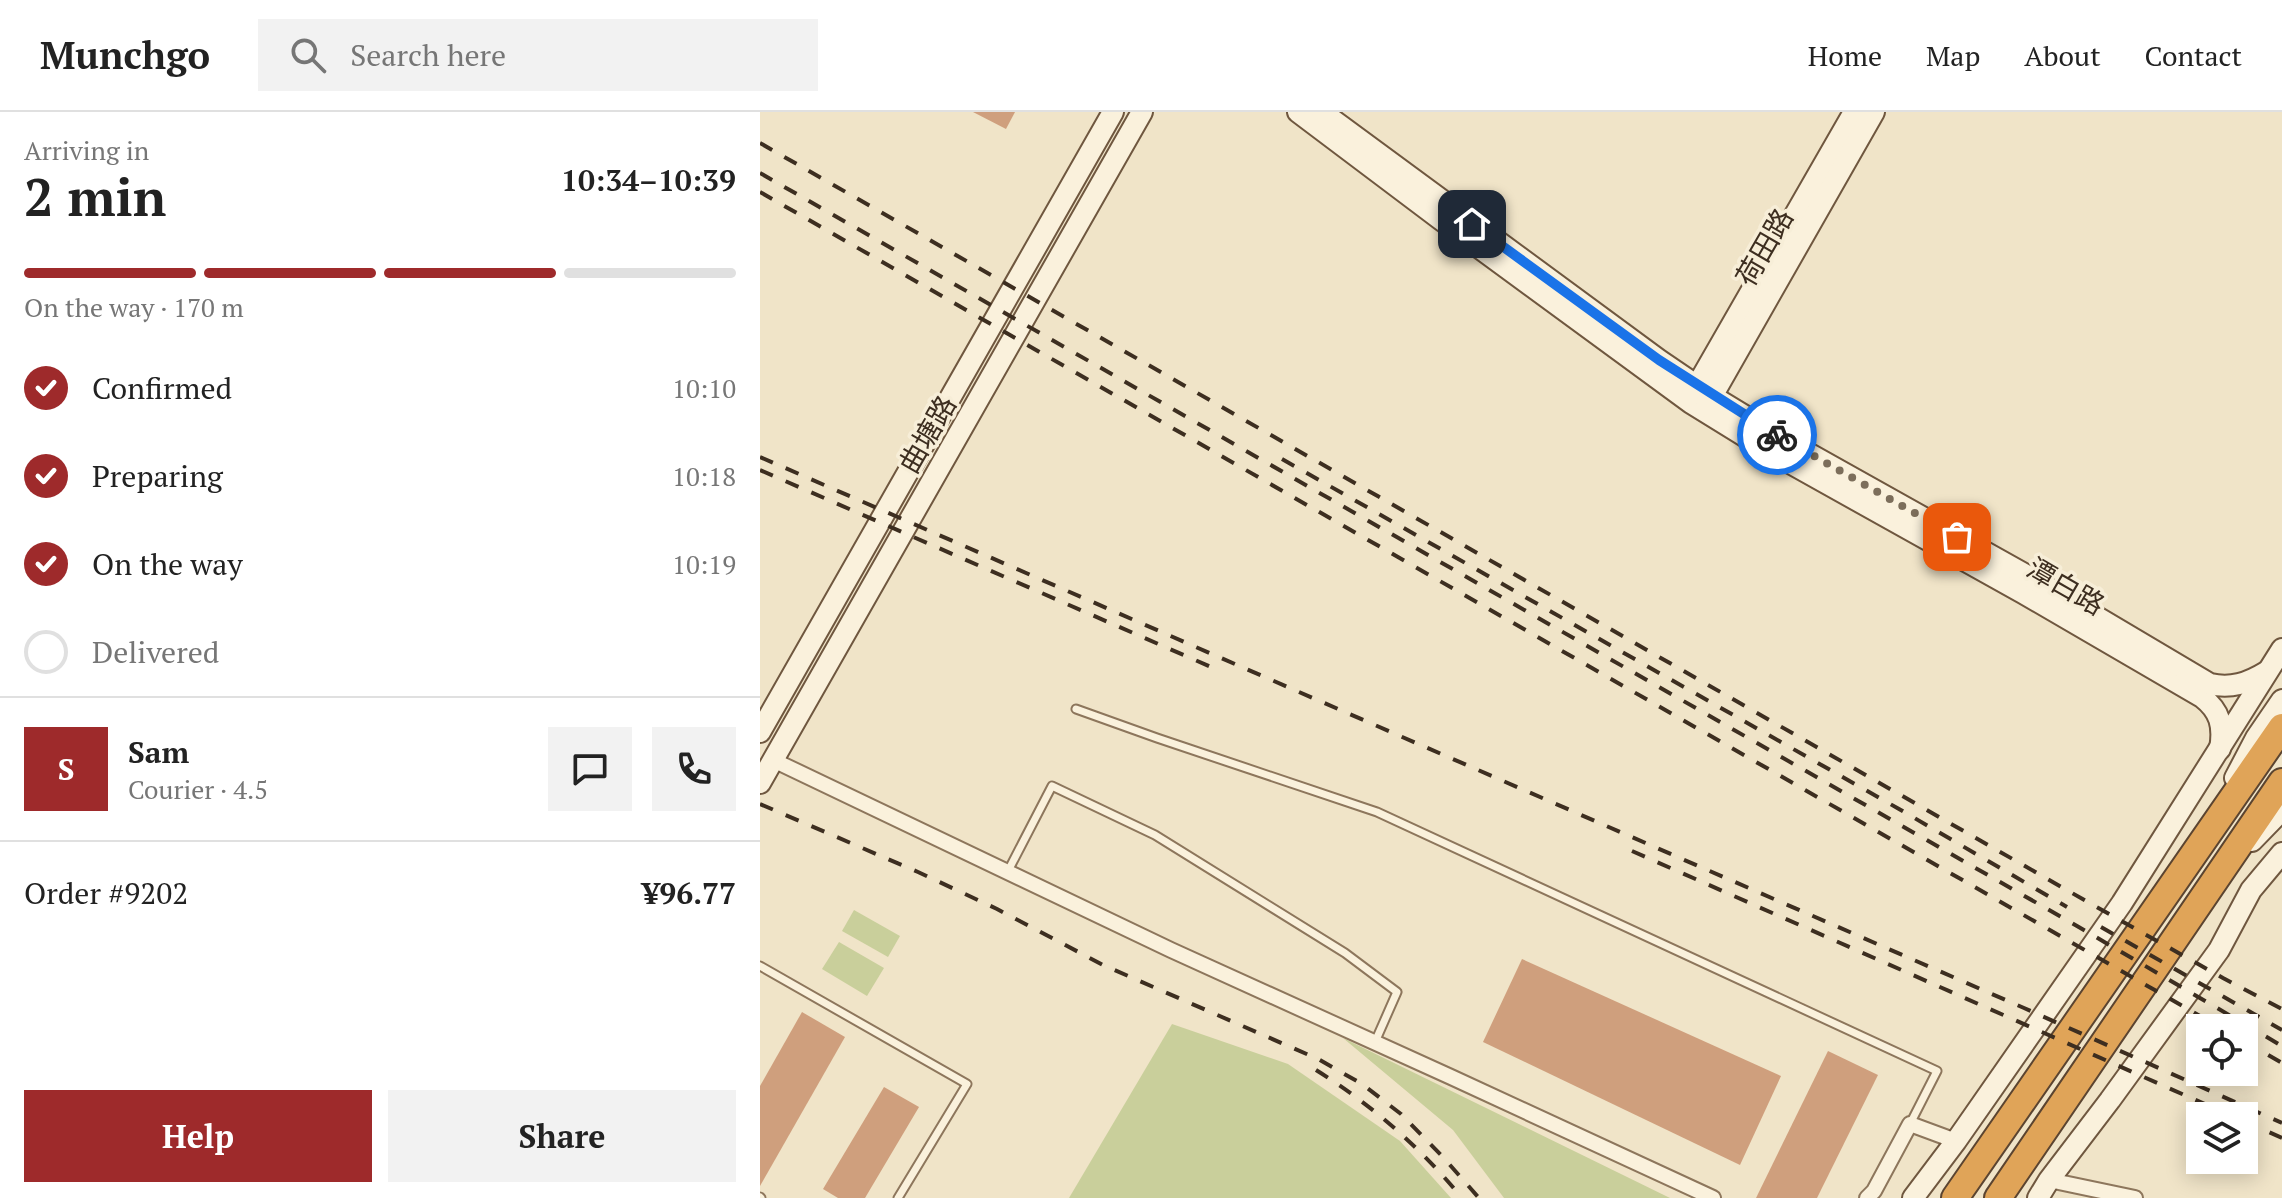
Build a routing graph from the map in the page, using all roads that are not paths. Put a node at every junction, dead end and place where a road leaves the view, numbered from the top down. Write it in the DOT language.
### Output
graph roads {
  1 [pos="1113,112"];
  2 [pos="1142,112"];
  3 [pos="1298,112"];
  4 [pos="1322,112"];
  5 [pos="1854,112"];
  6 [pos="1874,112"];
  7 [pos="1727,350"];
  8 [pos="1657,359"];
  9 [pos="1700,398"];
  10 [pos="1750,419"];
  11 [pos="2282,649"];
  12 [pos="2266,672"];
  13 [pos="2282,700"];
  14 [pos="1076,709"];
  15 [pos="2282,727"];
  16 [pos="760,732"];
  17 [pos="2220,749"];
  18 [pos="773,760"];
  19 [pos="2282,782"];
  20 [pos="760,783"];
  21 [pos="2282,810"];
  22 [pos="2196,852"];
  23 [pos="2282,853"];
  24 [pos="1008,871"];
  25 [pos="2219,875"];
  26 [pos="760,966"];
  27 [pos="1375,1042"];
  28 [pos="1910,1124"];
  29 [pos="1999,1132"];
  30 [pos="1956,1141"];
  31 [pos="2036,1142"];
  32 [pos="2049,1180"];
  33 [pos="898,1198"];
  34 [pos="1713,1198"];
  35 [pos="1867,1198"];
  36 [pos="1913,1198"];
  37 [pos="1948,1198"];
  38 [pos="1955,1198"];
  39 [pos="1998,1198"];
  40 [pos="2005,1198"];
  41 [pos="2038,1198"];
  42 [pos="2135,1198"];
  1 -- 16 [label="street, 曲塘路"];
  2 -- 18 [label="street, 曲塘路"];
  3 -- 9 [label="street, 潭白路"];
  4 -- 8 [label="street, 潭白路"];
  5 -- 7 [label="street, 荷田路"];
  6 -- 7 [label="street, 荷田路"];
  7 -- 8 [label="street"];
  7 -- 9 [label="street, 荷田路"];
  7 -- 10 [label="street"];
  8 -- 9 [label="street, 潭白路"];
  9 -- 10 [label="street, 潭白路"];
  9 -- 17 [label="street, 潭白路"];
  10 -- 12 [label="street, 潭白路"];
  11 -- 12 [label="street"];
  12 -- 17 [label="street"];
  13 -- 22 [label="street"];
  14 -- 28 [label="lane"];
  15 -- 22 [label="highway"];
  17 -- 30 [label="street"];
  18 -- 20 [label="street, 曲塘路"];
  18 -- 24 [label="street"];
  19 -- 25 [label="highway"];
  21 -- 25 [label="street"];
  22 -- 29 [label="highway"];
  23 -- 32 [label="street"];
  24 -- 27 [label="street"];
  24 -- 27 [label="lane"];
  25 -- 31 [label="highway"];
  26 -- 33 [label="lane"];
  27 -- 34 [label="street"];
  28 -- 30 [label="street"];
  28 -- 35 [label="street"];
  29 -- 37 [label="street"];
  29 -- 38 [label="highway"];
  30 -- 36 [label="street"];
  31 -- 39 [label="highway"];
  31 -- 40 [label="street"];
  32 -- 41 [label="street"];
  32 -- 42 [label="street"];
}
